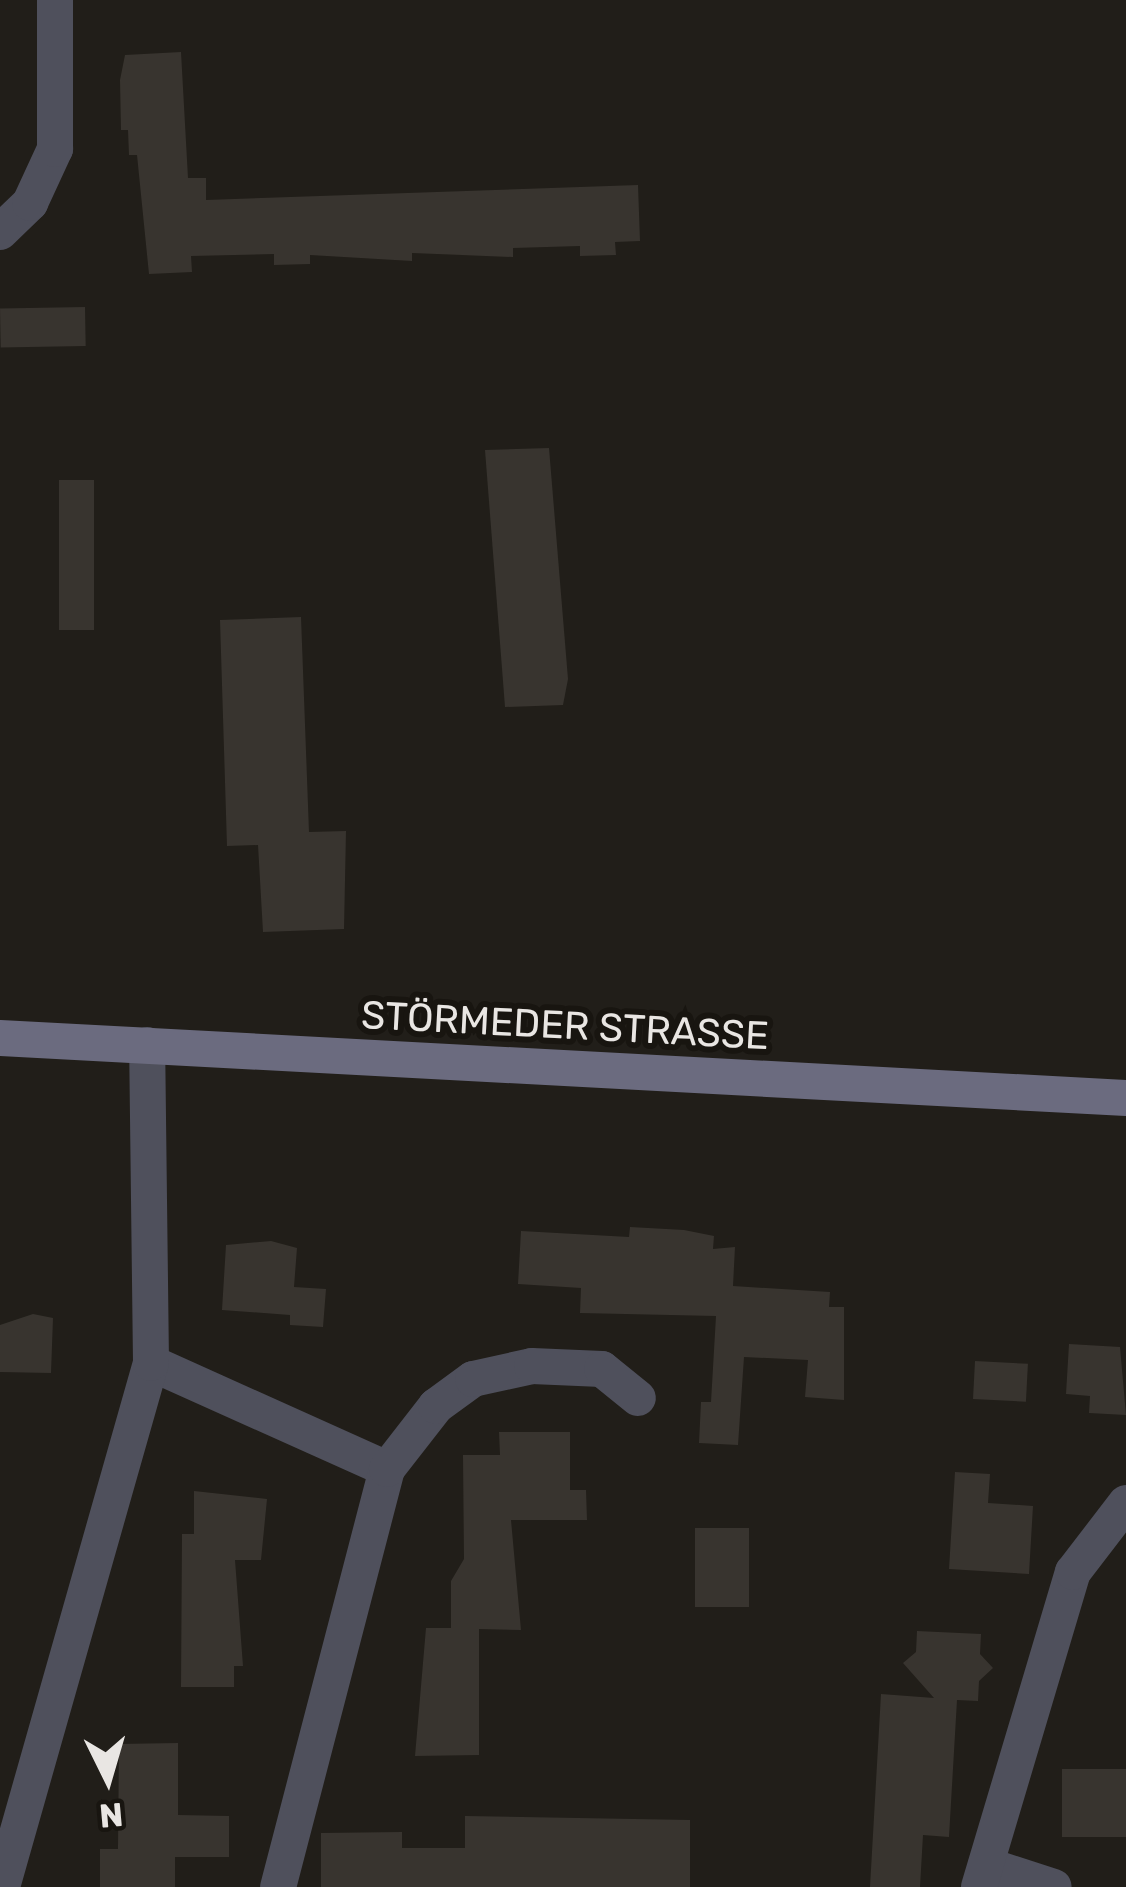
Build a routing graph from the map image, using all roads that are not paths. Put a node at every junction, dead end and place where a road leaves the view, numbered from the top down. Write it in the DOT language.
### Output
graph roads {
  1 [pos="55,0"];
  2 [pos="0,232"];
  3 [pos="0,1039"];
  4 [pos="147,1045"];
  5 [pos="1126,1098"];
  6 [pos="151,1363"];
  7 [pos="638,1398"];
  8 [pos="388,1469"];
  9 [pos="1126,1503"];
  10 [pos="983,1876"];
  11 [pos="2,1887"];
  12 [pos="278,1887"];
  13 [pos="1054,1887"];
  1 -- 2 [label="street"];
  3 -- 4 [label="main road, STÖRMEDER STRASSE"];
  4 -- 5 [label="main road, STÖRMEDER STRASSE"];
  4 -- 6 [label="street"];
  6 -- 8 [label="street"];
  6 -- 11 [label="street"];
  7 -- 8 [label="street"];
  8 -- 12 [label="street"];
  9 -- 10 [label="street"];
  10 -- 13 [label="street"];
}
